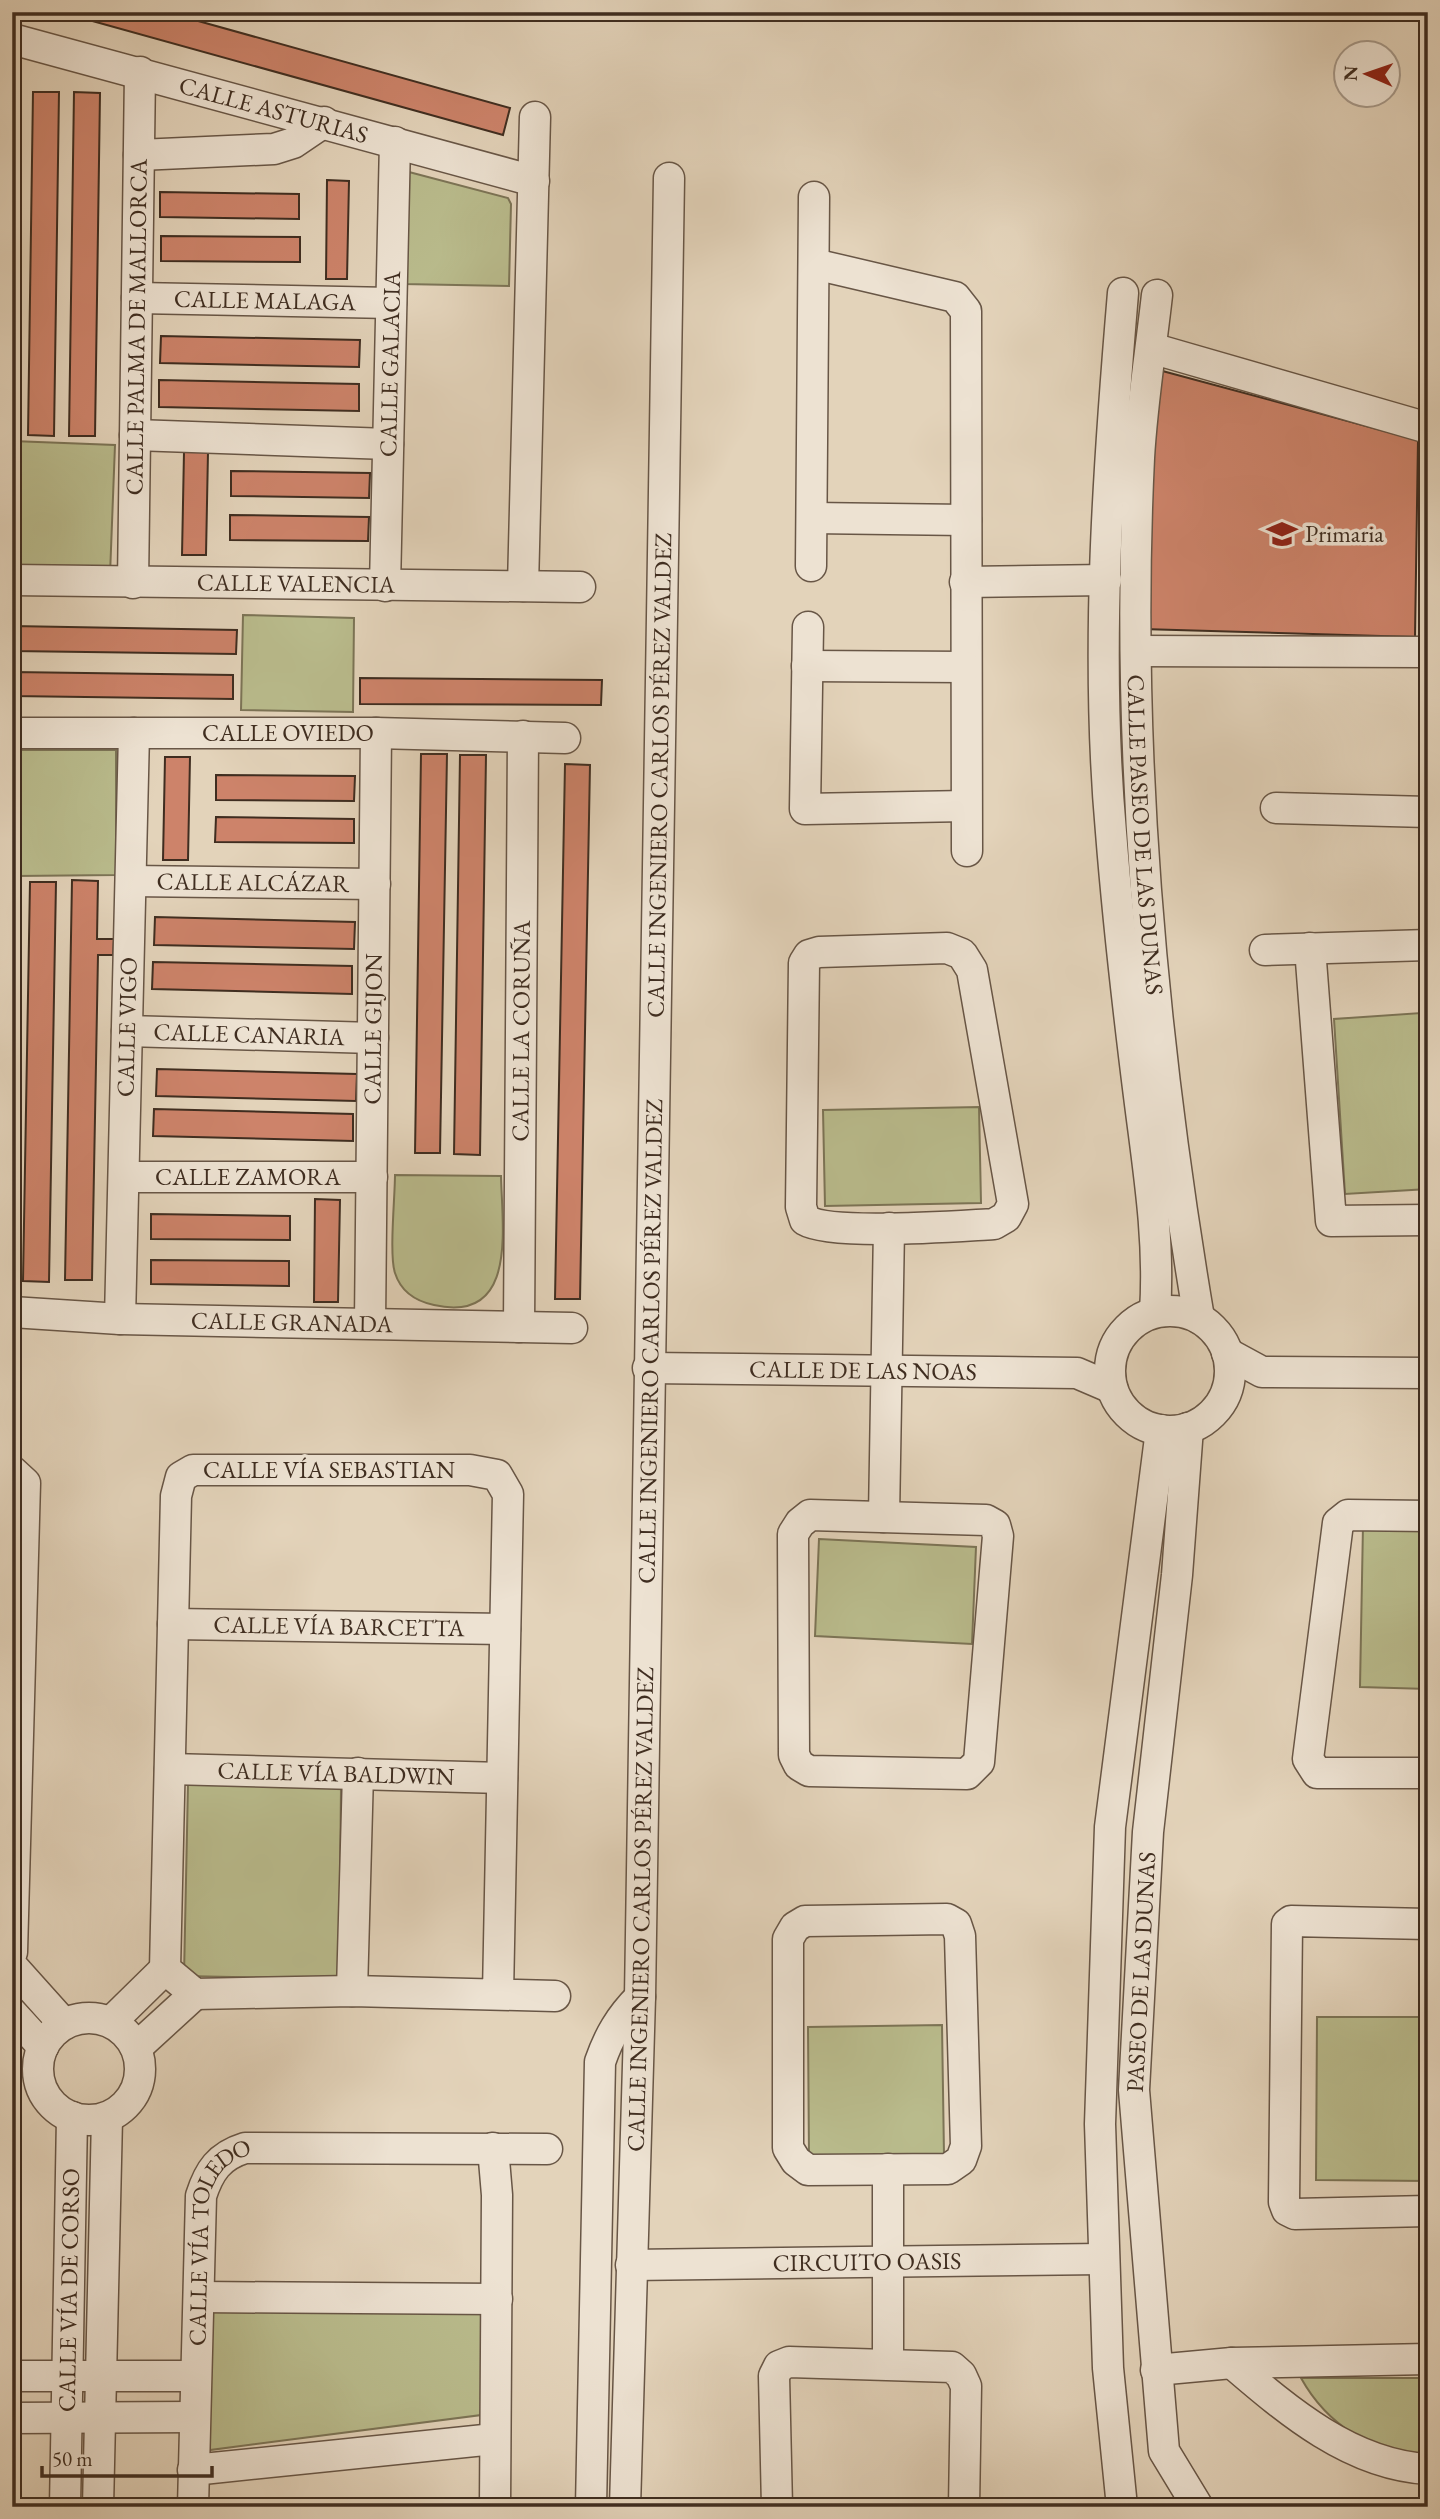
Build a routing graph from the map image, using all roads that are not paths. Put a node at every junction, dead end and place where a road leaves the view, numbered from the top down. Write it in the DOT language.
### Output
graph roads {
  1 [pos="12,39"];
  2 [pos="141,72"];
  3 [pos="535,117"];
  4 [pos="324,122"];
  5 [pos="395,142"];
  6 [pos="139,155"];
  7 [pos="669,178"];
  8 [pos="534,181"];
  9 [pos="814,197"];
  10 [pos="814,264"];
  11 [pos="1123,293"];
  12 [pos="1157,295"];
  13 [pos="137,298"];
  14 [pos="391,303"];
  15 [pos="1151,348"];
  16 [pos="1428,428"];
  17 [pos="135,435"];
  18 [pos="388,444"];
  19 [pos="1110,449"];
  20 [pos="1140,457"];
  21 [pos="812,518"];
  22 [pos="966,520"];
  23 [pos="811,566"];
  24 [pos="12,580"];
  25 [pos="1106,580"];
  26 [pos="965,582"];
  27 [pos="133,583"];
  28 [pos="385,586"];
  29 [pos="523,586"];
  30 [pos="580,587"];
  31 [pos="808,627"];
  32 [pos="1136,651"];
  33 [pos="1428,652"];
  34 [pos="807,666"];
  35 [pos="965,667"];
  36 [pos="12,733"];
  37 [pos="134,733"];
  38 [pos="376,733"];
  39 [pos="523,736"];
  40 [pos="565,738"];
  41 [pos="1137,742"];
  42 [pos="1107,744"];
  43 [pos="966,806"];
  44 [pos="1276,808"];
  45 [pos="1428,812"];
  46 [pos="967,851"];
  47 [pos="131,881"];
  48 [pos="375,884"];
  49 [pos="1428,945"];
  50 [pos="1310,948"];
  51 [pos="1265,950"];
  52 [pos="127,1031"];
  53 [pos="373,1038"];
  54 [pos="124,1177"];
  55 [pos="372,1177"];
  56 [pos="1428,1220"];
  57 [pos="888,1228"];
  58 [pos="12,1311"];
  59 [pos="1155,1312"];
  60 [pos="1199,1318"];
  61 [pos="120,1319"];
  62 [pos="370,1323"];
  63 [pos="519,1327"];
  64 [pos="572,1328"];
  65 [pos="1227,1353"];
  66 [pos="1112,1354"];
  67 [pos="648,1368"];
  68 [pos="885,1371"];
  69 [pos="1077,1373"];
  70 [pos="1262,1373"];
  71 [pos="1428,1373"];
  72 [pos="1112,1388"];
  73 [pos="1224,1394"];
  74 [pos="1174,1429"];
  75 [pos="12,1471"];
  76 [pos="1428,1516"];
  77 [pos="884,1517"];
  78 [pos="17,1618"];
  79 [pos="173,1624"];
  80 [pos="505,1629"];
  81 [pos="170,1769"];
  82 [pos="358,1773"];
  83 [pos="1428,1773"];
  84 [pos="15,1774"];
  85 [pos="502,1778"];
  86 [pos="1428,1924"];
  87 [pos="12,1952"];
  88 [pos="12,1966"];
  89 [pos="165,1969"];
  90 [pos="352,1991"];
  91 [pos="195,1994"];
  92 [pos="498,1994"];
  93 [pos="555,1996"];
  94 [pos="639,1997"];
  95 [pos="12,2013"];
  96 [pos="111,2022"];
  97 [pos="64,2024"];
  98 [pos="43,2047"];
  99 [pos="136,2048"];
  100 [pos="1101,2088"];
  101 [pos="1134,2090"];
  102 [pos="72,2117"];
  103 [pos="107,2118"];
  104 [pos="493,2148"];
  105 [pos="547,2148"];
  106 [pos="888,2169"];
  107 [pos="1428,2211"];
  108 [pos="1103,2259"];
  109 [pos="888,2262"];
  110 [pos="631,2264"];
  111 [pos="199,2297"];
  112 [pos="497,2299"];
  113 [pos="1428,2359"];
  114 [pos="888,2363"];
  115 [pos="1232,2363"];
  116 [pos="1156,2370"];
  117 [pos="12,2376"];
  118 [pos="68,2376"];
  119 [pos="101,2376"];
  120 [pos="195,2376"];
  121 [pos="100,2417"];
  122 [pos="194,2417"];
  123 [pos="12,2418"];
  124 [pos="66,2418"];
  125 [pos="494,2439"];
  126 [pos="1164,2451"];
  127 [pos="1117,2459"];
  128 [pos="1428,2469"];
  129 [pos="193,2470"];
  130 [pos="65,2507"];
  131 [pos="98,2507"];
  132 [pos="193,2507"];
  133 [pos="495,2507"];
  134 [pos="591,2507"];
  135 [pos="625,2507"];
  136 [pos="776,2507"];
  137 [pos="964,2507"];
  138 [pos="1122,2507"];
  139 [pos="1198,2507"];
  1 -- 2 [label="street, CALLE ASTURIAS"];
  2 -- 4 [label="street, CALLE ASTURIAS"];
  2 -- 6 [label="street, CALLE PALMA DE MALLORCA"];
  3 -- 8 [label="street"];
  4 -- 5 [label="street, CALLE ASTURIAS"];
  4 -- 6 [label="street"];
  5 -- 8 [label="street, CALLE ASTURIAS"];
  5 -- 14 [label="street, CALLE GALACIA"];
  6 -- 13 [label="street, CALLE PALMA DE MALLORCA"];
  7 -- 67 [label="street, CALLE INGENIERO CARLOS PÉREZ VALDEZ"];
  8 -- 29 [label="street"];
  9 -- 10 [label="street"];
  10 -- 21 [label="street"];
  10 -- 22 [label="street"];
  11 -- 19 [label="street, CALLE PASEO DE LAS DUNAS"];
  12 -- 15 [label="street, CALLE PASEO DE LAS DUNAS"];
  13 -- 14 [label="street, CALLE MALAGA"];
  13 -- 17 [label="street, CALLE PALMA DE MALLORCA"];
  14 -- 18 [label="street, CALLE GALACIA"];
  15 -- 16 [label="street"];
  15 -- 20 [label="street, CALLE PASEO DE LAS DUNAS"];
  17 -- 18 [label="street"];
  17 -- 27 [label="street, CALLE PALMA DE MALLORCA"];
  18 -- 28 [label="street, CALLE GALACIA"];
  19 -- 20 [label="street"];
  19 -- 25 [label="street, CALLE PASEO DE LAS DUNAS"];
  20 -- 32 [label="street, CALLE PASEO DE LAS DUNAS"];
  21 -- 22 [label="street"];
  21 -- 23 [label="street"];
  22 -- 26 [label="street"];
  24 -- 27 [label="street, CALLE VALENCIA"];
  25 -- 26 [label="street"];
  25 -- 42 [label="street, CALLE PASEO DE LAS DUNAS"];
  26 -- 35 [label="street"];
  27 -- 28 [label="street, CALLE VALENCIA"];
  28 -- 29 [label="street, CALLE VALENCIA"];
  29 -- 30 [label="street, CALLE VALENCIA"];
  31 -- 34 [label="street"];
  32 -- 33 [label="street"];
  32 -- 41 [label="street, CALLE PASEO DE LAS DUNAS"];
  34 -- 35 [label="street"];
  34 -- 43 [label="street"];
  35 -- 43 [label="street"];
  36 -- 37 [label="street, CALLE OVIEDO"];
  37 -- 38 [label="street, CALLE OVIEDO"];
  37 -- 47 [label="street, CALLE VIGO"];
  38 -- 39 [label="street, CALLE OVIEDO"];
  38 -- 48 [label="street, CALLE GIJON"];
  39 -- 40 [label="street, CALLE OVIEDO"];
  39 -- 63 [label="street, CALLE LA CORUÑA"];
  41 -- 42 [label="street"];
  41 -- 60 [label="street, CALLE PASEO DE LAS DUNAS"];
  42 -- 59 [label="street, CALLE PASEO DE LAS DUNAS"];
  43 -- 46 [label="street"];
  44 -- 45 [label="street"];
  47 -- 48 [label="street, CALLE ALCÁZAR"];
  47 -- 52 [label="street, CALLE VIGO"];
  48 -- 53 [label="street, CALLE GIJON"];
  49 -- 50 [label="street"];
  50 -- 51 [label="street"];
  50 -- 56 [label="street"];
  52 -- 53 [label="street, CALLE CANARIA"];
  52 -- 54 [label="street, CALLE VIGO"];
  53 -- 55 [label="street, CALLE GIJON"];
  54 -- 55 [label="street, CALLE ZAMORA"];
  54 -- 61 [label="street, CALLE VIGO"];
  55 -- 62 [label="street, CALLE GIJON"];
  57 -- 57 [label="street"];
  57 -- 68 [label="street"];
  58 -- 61 [label="street, CALLE GRANADA"];
  59 -- 60 [label="street"];
  59 -- 66 [label="street"];
  60 -- 65 [label="street"];
  61 -- 62 [label="street, CALLE GRANADA"];
  62 -- 63 [label="street, CALLE GRANADA"];
  63 -- 64 [label="street, CALLE GRANADA"];
  65 -- 70 [label="street"];
  65 -- 73 [label="street"];
  66 -- 69 [label="street, CALLE DE LAS NOAS"];
  66 -- 72 [label="street"];
  67 -- 68 [label="street, CALLE DE LAS NOAS"];
  67 -- 94 [label="street, CALLE INGENIERO CARLOS PÉREZ VALDEZ"];
  68 -- 69 [label="street, CALLE DE LAS NOAS"];
  68 -- 77 [label="street"];
  69 -- 72 [label="street, CALLE DE LAS NOAS"];
  70 -- 71 [label="street"];
  70 -- 73 [label="street"];
  72 -- 74 [label="street"];
  73 -- 74 [label="street"];
  74 -- 100 [label="street, PASEO DE LAS DUNAS"];
  74 -- 101 [label="street, PASEO DE LAS DUNAS"];
  75 -- 78 [label="street"];
  76 -- 83 [label="street"];
  77 -- 77 [label="street"];
  78 -- 84 [label="street"];
  79 -- 80 [label="street, CALLE VÍA BARCETTA"];
  79 -- 80 [label="street, CALLE VÍA SEBASTIAN"];
  79 -- 81 [label="street, CALLE VÍA SEBASTIAN"];
  80 -- 85 [label="street, CALLE VÍA SEBASTIAN"];
  81 -- 82 [label="street, CALLE VÍA BALDWIN"];
  81 -- 89 [label="street, CALLE VÍA SEBASTIAN"];
  82 -- 85 [label="street, CALLE VÍA BALDWIN"];
  82 -- 90 [label="street"];
  84 -- 87 [label="street"];
  85 -- 92 [label="street, CALLE VÍA SEBASTIAN"];
  86 -- 107 [label="street"];
  88 -- 97 [label="street"];
  89 -- 91 [label="street"];
  89 -- 96 [label="street"];
  90 -- 91 [label="street"];
  90 -- 92 [label="street"];
  91 -- 99 [label="street"];
  92 -- 93 [label="street"];
  94 -- 110 [label="street, CALLE INGENIERO CARLOS PÉREZ VALDEZ"];
  94 -- 134 [label="street"];
  95 -- 98 [label="street"];
  96 -- 97 [label="street"];
  96 -- 99 [label="street"];
  97 -- 98 [label="street"];
  98 -- 102 [label="street"];
  99 -- 103 [label="street"];
  100 -- 101 [label="street"];
  100 -- 108 [label="street, PASEO DE LAS DUNAS"];
  101 -- 116 [label="street, PASEO DE LAS DUNAS"];
  102 -- 103 [label="street"];
  102 -- 118 [label="street, CALLE VÍA DE CORSO"];
  103 -- 119 [label="street, CALLE VÍA DE CORSO"];
  104 -- 105 [label="street, CALLE VÍA TOLEDO"];
  104 -- 111 [label="street, CALLE VÍA TOLEDO"];
  104 -- 112 [label="street"];
  106 -- 106 [label="street"];
  106 -- 109 [label="street"];
  108 -- 109 [label="street, CIRCUITO OASIS"];
  108 -- 127 [label="street, PASEO DE LAS DUNAS"];
  109 -- 110 [label="street, CIRCUITO OASIS"];
  109 -- 114 [label="street"];
  110 -- 135 [label="street, CALLE INGENIERO CARLOS PÉREZ VALDEZ"];
  111 -- 112 [label="street"];
  111 -- 120 [label="street, CALLE VÍA TOLEDO"];
  112 -- 125 [label="street"];
  113 -- 115 [label="street"];
  114 -- 136 [label="street"];
  114 -- 137 [label="street"];
  115 -- 116 [label="street"];
  115 -- 128 [label="street"];
  116 -- 126 [label="street, PASEO DE LAS DUNAS"];
  117 -- 118 [label="street"];
  118 -- 119 [label="street"];
  118 -- 124 [label="street, CALLE VÍA DE CORSO"];
  119 -- 120 [label="street"];
  119 -- 121 [label="street, CALLE VÍA DE CORSO"];
  120 -- 122 [label="street, CALLE VÍA TOLEDO"];
  121 -- 122 [label="street"];
  121 -- 124 [label="street"];
  121 -- 131 [label="street, CALLE VÍA DE CORSO"];
  122 -- 129 [label="street, CALLE VÍA TOLEDO"];
  123 -- 124 [label="street"];
  124 -- 130 [label="street, CALLE VÍA DE CORSO"];
  125 -- 129 [label="street"];
  125 -- 133 [label="street"];
  126 -- 127 [label="street"];
  126 -- 139 [label="street, PASEO DE LAS DUNAS"];
  127 -- 138 [label="street, PASEO DE LAS DUNAS"];
  129 -- 132 [label="street, CALLE VÍA TOLEDO"];
}
